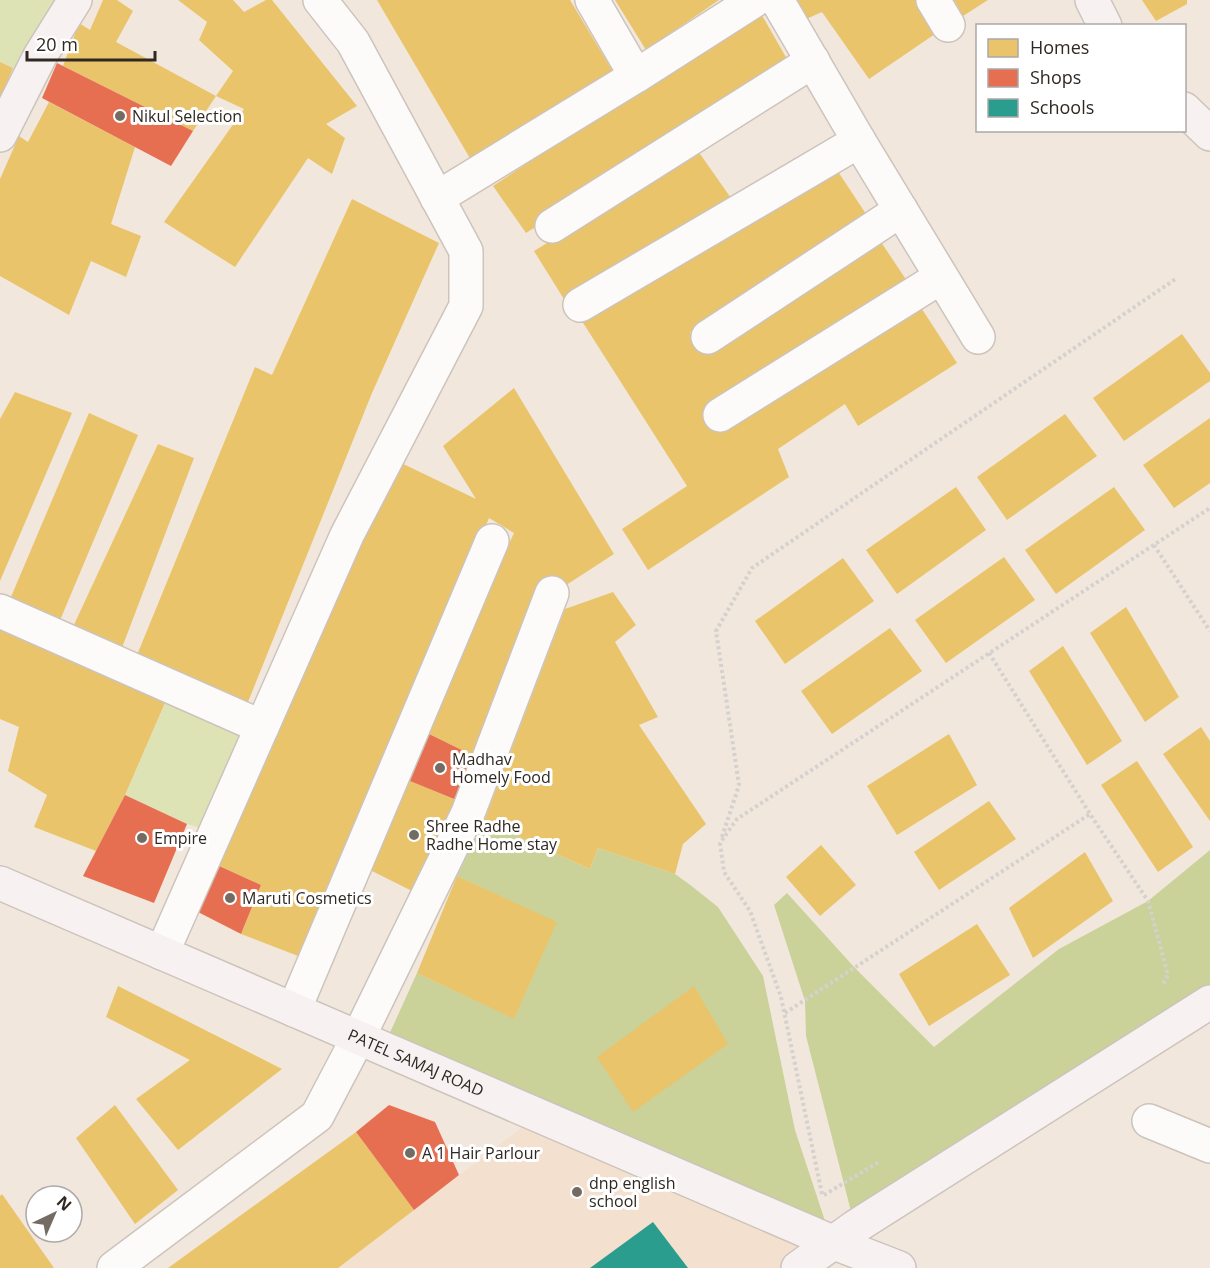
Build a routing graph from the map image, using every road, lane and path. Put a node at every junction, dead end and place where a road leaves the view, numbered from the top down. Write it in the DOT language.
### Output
graph roads {
  1 [pos="75,0"];
  2 [pos="320,0"];
  3 [pos="592,0"];
  4 [pos="755,0"];
  5 [pos="777,0"];
  6 [pos="1092,0"];
  7 [pos="1105,24"];
  8 [pos="813,61"];
  9 [pos="636,76"];
  10 [pos="1186,110"];
  11 [pos="1210,134"];
  12 [pos="0,135"];
  13 [pos="859,141"];
  14 [pos="437,198"];
  15 [pos="901,210"];
  16 [pos="552,226"];
  17 [pos="941,277"];
  18 [pos="1177,278"];
  19 [pos="580,305"];
  20 [pos="708,337"];
  21 [pos="978,337"];
  22 [pos="720,415"];
  23 [pos="1210,508"];
  24 [pos="492,541"];
  25 [pos="1154,545"];
  26 [pos="552,593"];
  27 [pos="0,611"];
  28 [pos="1210,631"];
  29 [pos="989,653"];
  30 [pos="262,727"];
  31 [pos="1090,814"];
  32 [pos="720,843"];
  33 [pos="0,883"];
  34 [pos="162,953"];
  35 [pos="1157,994"];
  36 [pos="1210,1002"];
  37 [pos="294,1010"];
  38 [pos="785,1013"];
  39 [pos="358,1038"];
  40 [pos="1149,1121"];
  41 [pos="1210,1146"];
  42 [pos="883,1159"];
  43 [pos="832,1242"];
  44 [pos="114,1268"];
  45 [pos="798,1268"];
  46 [pos="899,1268"];
  1 -- 12 [label="street"];
  2 -- 14 [label="street"];
  3 -- 9 [label="street"];
  4 -- 9 [label="street"];
  5 -- 8 [label="street"];
  6 -- 7 [label="street"];
  8 -- 13 [label="street"];
  8 -- 16 [label="street"];
  9 -- 14 [label="street"];
  10 -- 11 [label="street"];
  13 -- 15 [label="street"];
  13 -- 19 [label="street"];
  14 -- 30 [label="street"];
  15 -- 17 [label="street"];
  15 -- 20 [label="street"];
  17 -- 21 [label="street"];
  17 -- 22 [label="street"];
  18 -- 32 [label="path"];
  23 -- 25 [label="path"];
  24 -- 37 [label="street"];
  25 -- 28 [label="path"];
  25 -- 29 [label="path"];
  26 -- 39 [label="street"];
  27 -- 30 [label="street"];
  29 -- 31 [label="path"];
  29 -- 32 [label="path"];
  30 -- 34 [label="street"];
  31 -- 35 [label="path"];
  31 -- 38 [label="path"];
  32 -- 38 [label="path"];
  33 -- 34 [label="street, PATEL SAMAJ ROAD"];
  34 -- 37 [label="street, PATEL SAMAJ ROAD"];
  36 -- 43 [label="street"];
  37 -- 39 [label="street, PATEL SAMAJ ROAD"];
  38 -- 42 [label="path"];
  39 -- 43 [label="street, PATEL SAMAJ ROAD"];
  39 -- 44 [label="street"];
  40 -- 41 [label="street"];
  43 -- 45 [label="street"];
  43 -- 46 [label="street, PATEL SAMAJ ROAD"];
}
